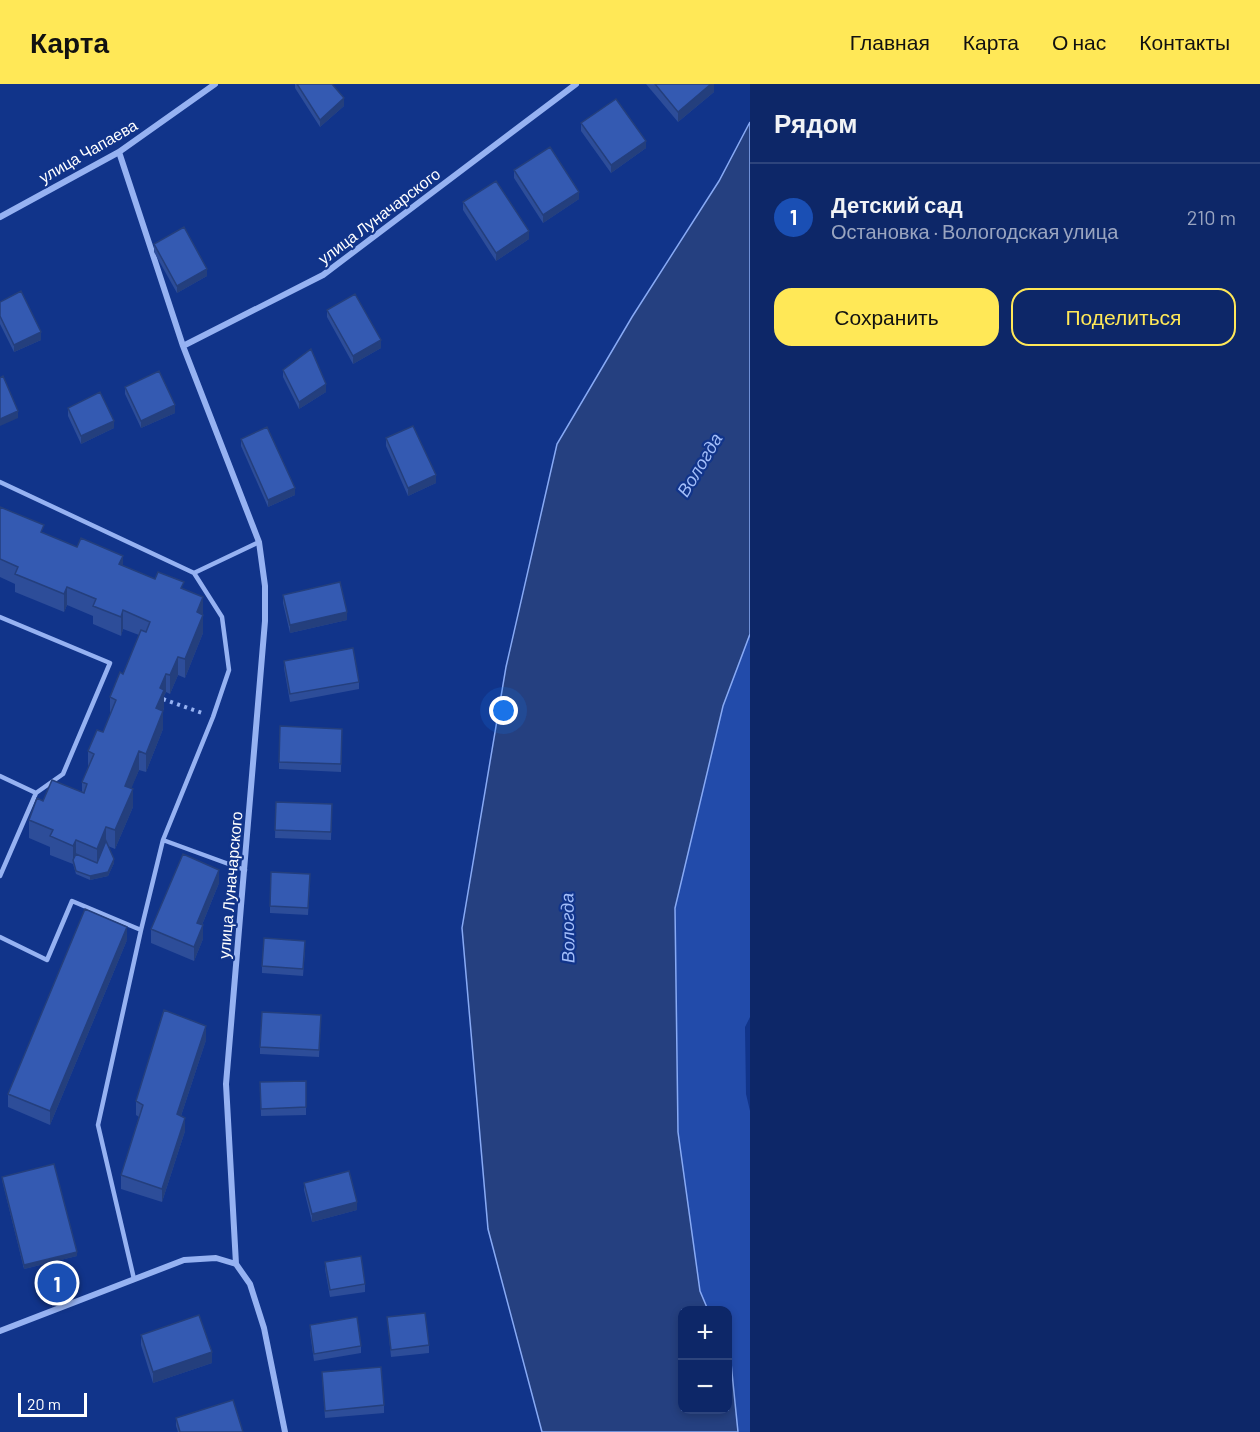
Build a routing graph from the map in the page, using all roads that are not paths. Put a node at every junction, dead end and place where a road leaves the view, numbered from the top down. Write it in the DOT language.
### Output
graph roads {
  1 [pos="215,84"];
  2 [pos="576,84"];
  3 [pos="119,152"];
  4 [pos="0,217"];
  5 [pos="183,346"];
  6 [pos="0,482"];
  7 [pos="259,542"];
  8 [pos="194,573"];
  9 [pos="0,617"];
  10 [pos="0,776"];
  11 [pos="36,793"];
  12 [pos="163,840"];
  13 [pos="244,870"];
  14 [pos="0,876"];
  15 [pos="141,930"];
  16 [pos="0,937"];
  17 [pos="236,1264"];
  18 [pos="134,1279"];
  19 [pos="0,1331"];
  20 [pos="285,1432"];
  1 -- 3 [label="street, улица Чапаева"];
  2 -- 5 [label="street, улица Луначарского"];
  3 -- 4 [label="street, улица Чапаева"];
  3 -- 5 [label="street, улица Луначарского"];
  5 -- 7 [label="street, улица Луначарского"];
  6 -- 8 [label="lane"];
  7 -- 8 [label="lane"];
  7 -- 13 [label="street, улица Луначарского"];
  8 -- 12 [label="lane"];
  9 -- 11 [label="lane"];
  10 -- 11 [label="lane"];
  11 -- 14 [label="lane"];
  12 -- 13 [label="lane"];
  12 -- 15 [label="lane"];
  13 -- 17 [label="street, улица Луначарского"];
  15 -- 16 [label="lane"];
  15 -- 18 [label="lane"];
  17 -- 18 [label="street"];
  17 -- 20 [label="street, улица Луначарского"];
  18 -- 19 [label="street"];
}
